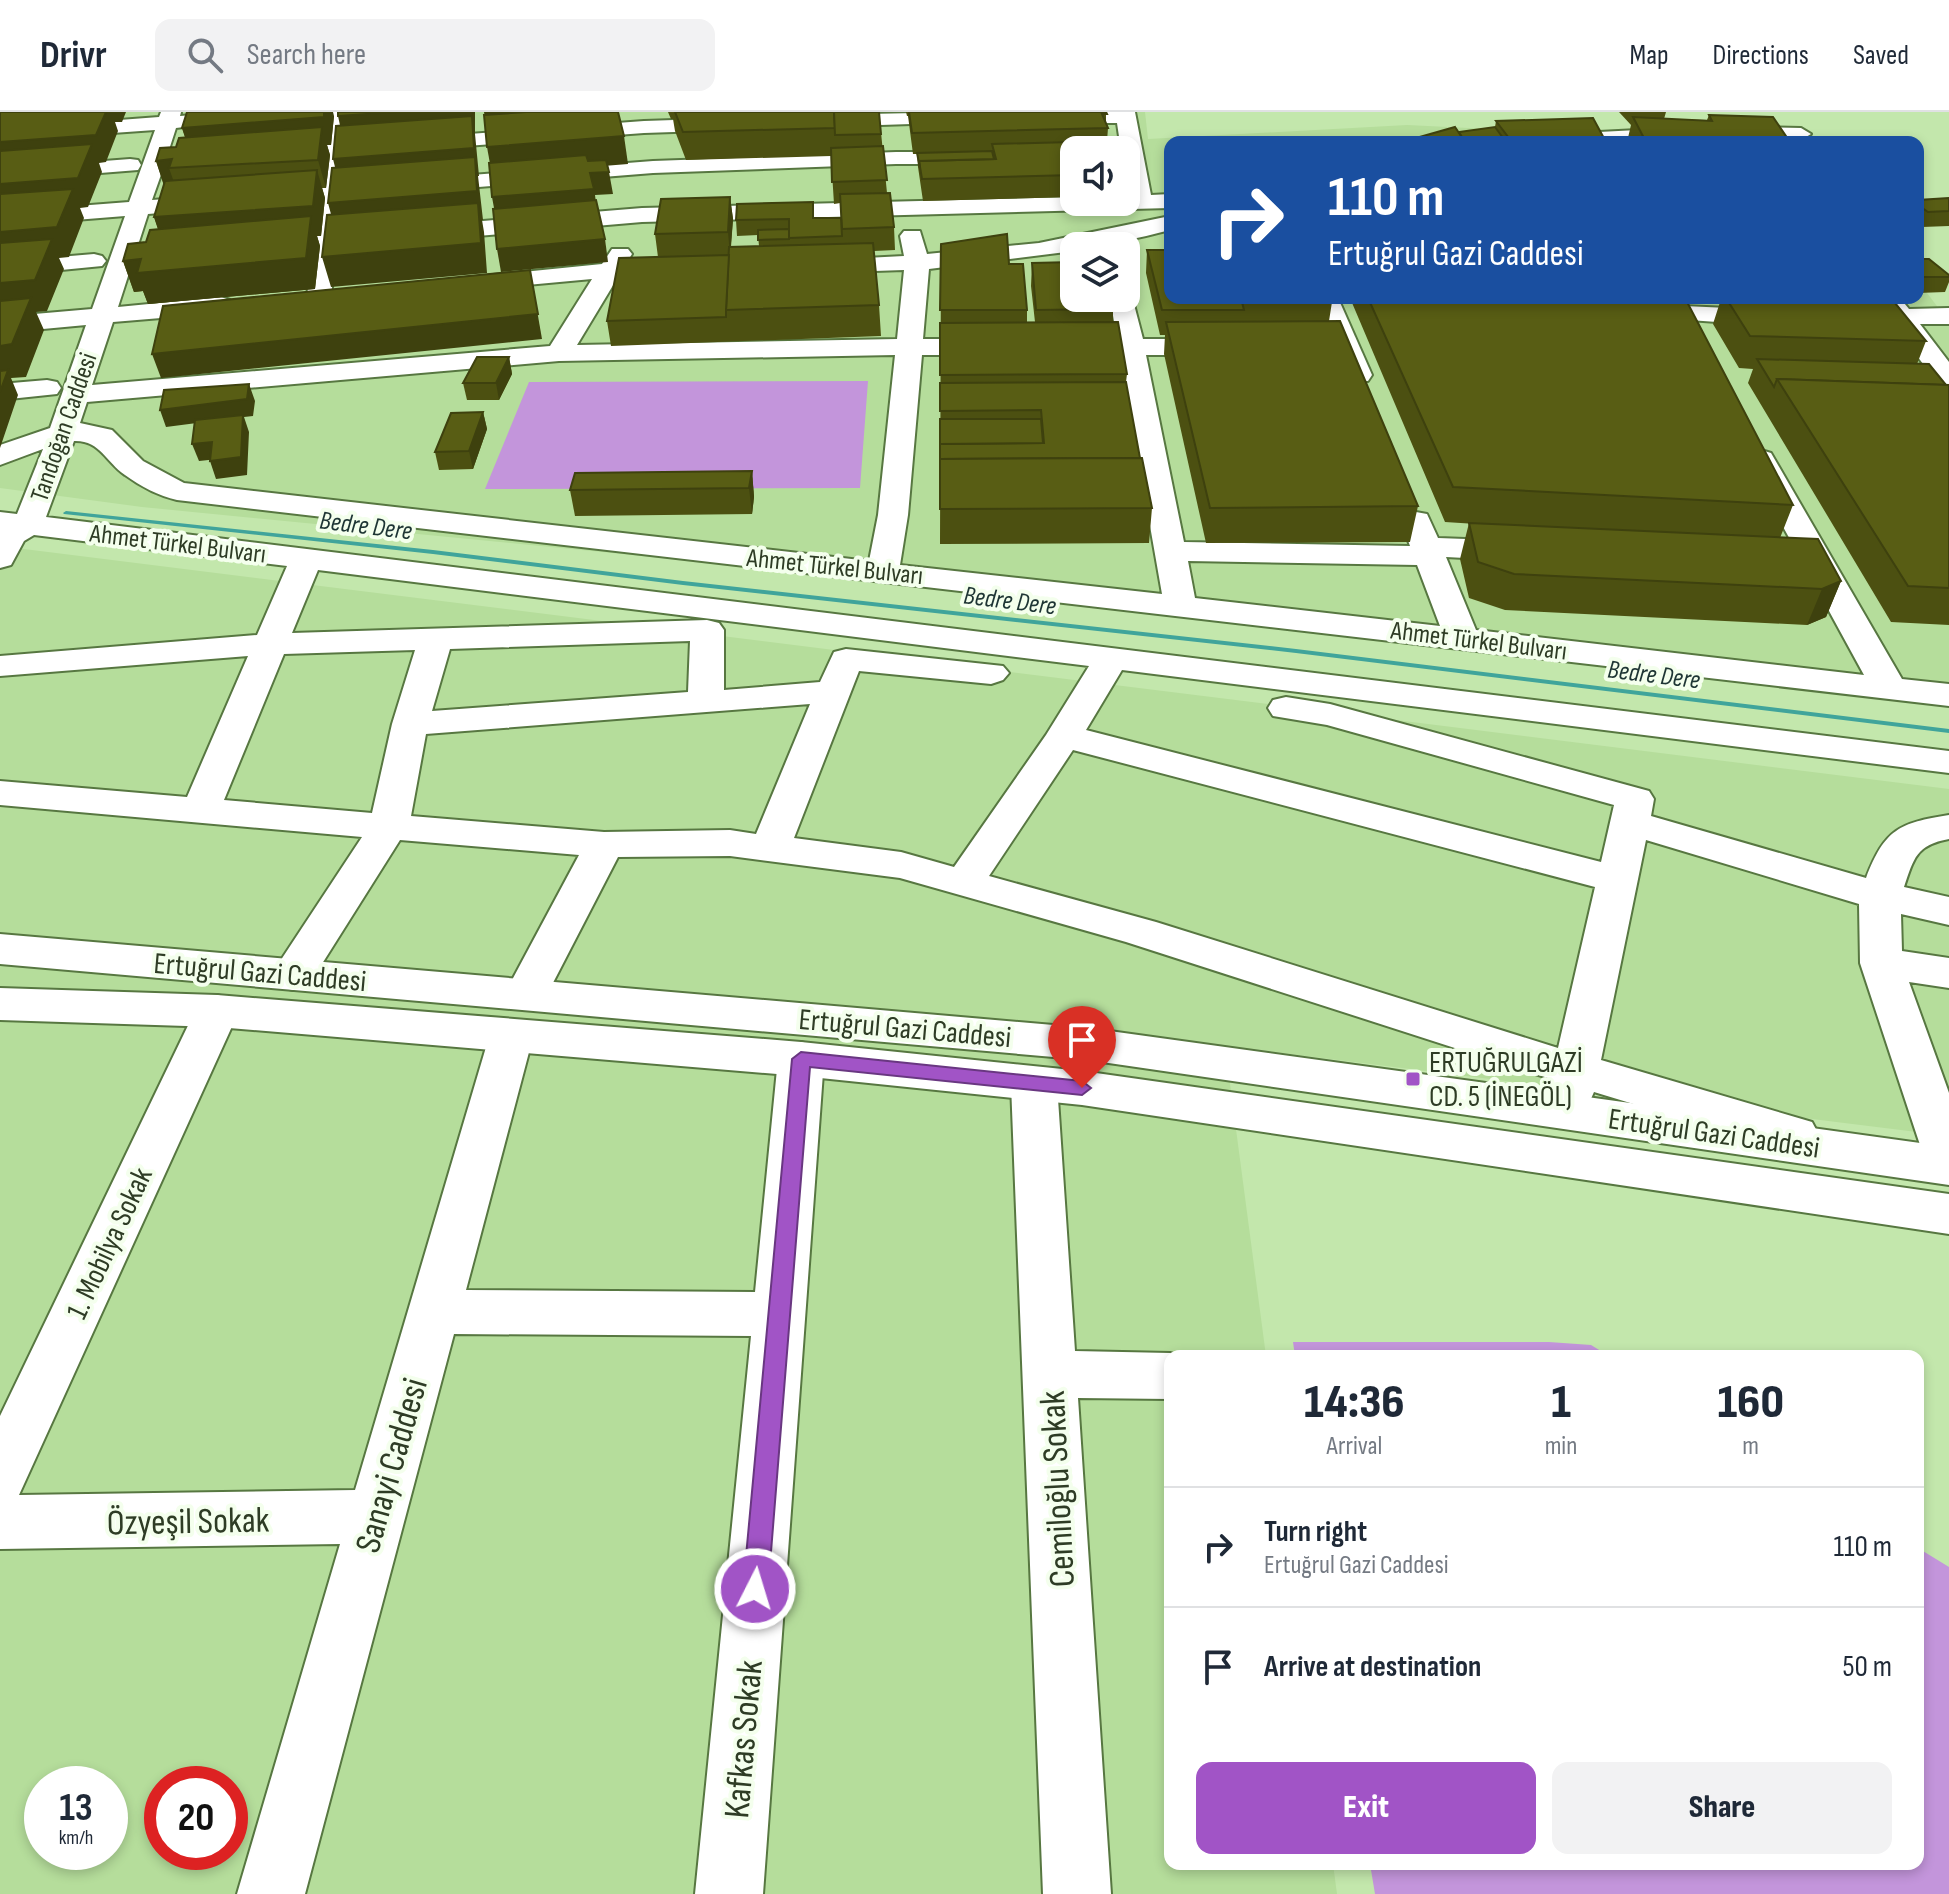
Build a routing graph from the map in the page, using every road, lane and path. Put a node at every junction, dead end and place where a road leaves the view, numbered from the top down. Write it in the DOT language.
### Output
graph roads {
  1 [pos="339,112"];
  2 [pos="481,112"];
  3 [pos="1125,114"];
  4 [pos="886,115"];
  5 [pos="1030,117"];
  6 [pos="158,118"];
  7 [pos="983,118"];
  8 [pos="641,119"];
  9 [pos="215,120"];
  10 [pos="796,121"];
  11 [pos="750,123"];
  12 [pos="1805,132"];
  13 [pos="0,135"];
  14 [pos="1128,136"];
  15 [pos="1655,136"];
  16 [pos="483,139"];
  17 [pos="335,150"];
  18 [pos="896,158"];
  19 [pos="1060,158"];
  20 [pos="142,164"];
  21 [pos="653,167"];
  22 [pos="0,175"];
  23 [pos="330,193"];
  24 [pos="1140,198"];
  25 [pos="1164,201"];
  26 [pos="1141,202"];
  27 [pos="488,204"];
  28 [pos="906,208"];
  29 [pos="126,209"];
  30 [pos="642,215"];
  31 [pos="0,219"];
  32 [pos="1164,225"];
  33 [pos="1140,233"];
  34 [pos="325,242"];
  35 [pos="1060,248"];
  36 [pos="231,249"];
  37 [pos="153,256"];
  38 [pos="122,259"];
  39 [pos="94,261"];
  40 [pos="917,264"];
  41 [pos="795,266"];
  42 [pos="703,268"];
  43 [pos="0,269"];
  44 [pos="611,270"];
  45 [pos="495,281"];
  46 [pos="451,285"];
  47 [pos="348,294"];
  48 [pos="319,297"];
  49 [pos="288,299"];
  50 [pos="241,303"];
  51 [pos="1328,304"];
  52 [pos="1125,312"];
  53 [pos="1898,313"];
  54 [pos="102,316"];
  55 [pos="1949,316"];
  56 [pos="1686,317"];
  57 [pos="73,318"];
  58 [pos="1795,319"];
  59 [pos="1874,323"];
  60 [pos="0,325"];
  61 [pos="1316,346"];
  62 [pos="1346,346"];
  63 [pos="909,347"];
  64 [pos="1131,347"];
  65 [pos="1254,347"];
  66 [pos="559,353"];
  67 [pos="1949,380"];
  68 [pos="47,388"];
  69 [pos="0,392"];
  70 [pos="75,395"];
  71 [pos="1369,404"];
  72 [pos="1746,432"];
  73 [pos="62,435"];
  74 [pos="1403,489"];
  75 [pos="9,513"];
  76 [pos="1169,551"];
  77 [pos="1428,551"];
  78 [pos="1552,552"];
  79 [pos="306,559"];
  80 [pos="883,571"];
  81 [pos="1180,605"];
  82 [pos="759,615"];
  83 [pos="707,630"];
  84 [pos="436,637"];
  85 [pos="1462,638"];
  86 [pos="273,644"];
  87 [pos="846,659"];
  88 [pos="0,666"];
  89 [pos="1104,671"];
  90 [pos="1889,688"];
  91 [pos="1949,695"];
  92 [pos="706,702"];
  93 [pos="410,724"];
  94 [pos="1064,736"];
  95 [pos="1949,762"];
  96 [pos="0,793"];
  97 [pos="201,810"];
  98 [pos="1630,823"];
  99 [pos="389,826"];
  100 [pos="1949,827"];
  101 [pos="604,845"];
  102 [pos="770,848"];
  103 [pos="1618,880"];
  104 [pos="964,883"];
  105 [pos="1880,896"];
  106 [pos="1949,911"];
  107 [pos="0,949"];
  108 [pos="1881,963"];
  109 [pos="1949,973"];
  110 [pos="293,975"];
  111 [pos="0,1004"];
  112 [pos="217,1011"];
  113 [pos="518,1016"];
  114 [pos="801,1059"];
  115 [pos="1034,1084"];
  116 [pos="1571,1091"];
  117 [pos="1949,1163"];
  118 [pos="1949,1214"];
  119 [pos="433,1312"];
  120 [pos="779,1314"];
  121 [pos="1050,1374"];
  122 [pos="1164,1376"];
  123 [pos="0,1476"];
  124 [pos="375,1517"];
  125 [pos="0,1522"];
  126 [pos="271,1894"];
  127 [pos="729,1894"];
  128 [pos="1077,1894"];
  1 -- 17 [label="street"];
  2 -- 16 [label="street"];
  3 -- 5 [label="street"];
  3 -- 14 [label="street"];
  4 -- 7 [label="street"];
  4 -- 10 [label="street"];
  4 -- 18 [label="street"];
  6 -- 9 [label="street"];
  6 -- 13 [label="street"];
  6 -- 20 [label="street, Tandoğan Caddesi"];
  8 -- 11 [label="street"];
  8 -- 16 [label="street"];
  8 -- 21 [label="street"];
  12 -- 15 [label="street"];
  16 -- 17 [label="street"];
  16 -- 27 [label="street"];
  17 -- 20 [label="street"];
  17 -- 23 [label="street"];
  18 -- 19 [label="street"];
  18 -- 21 [label="street"];
  18 -- 28 [label="street"];
  20 -- 22 [label="street"];
  20 -- 29 [label="street, Tandoğan Caddesi"];
  21 -- 27 [label="street"];
  21 -- 30 [label="street"];
  23 -- 27 [label="street"];
  23 -- 29 [label="street"];
  23 -- 34 [label="street"];
  24 -- 26 [label="street"];
  25 -- 26 [label="street"];
  26 -- 28 [label="street"];
  27 -- 30 [label="street"];
  27 -- 34 [label="street"];
  27 -- 45 [label="street"];
  28 -- 30 [label="street"];
  28 -- 40 [label="street"];
  29 -- 31 [label="street"];
  29 -- 38 [label="street, Tandoğan Caddesi"];
  29 -- 39 [label="street, Tandoğan Caddesi"];
  30 -- 44 [label="street"];
  32 -- 33 [label="street"];
  34 -- 36 [label="street"];
  34 -- 48 [label="street"];
  35 -- 40 [label="street"];
  37 -- 38 [label="street"];
  38 -- 54 [label="street, Tandoğan Caddesi"];
  39 -- 43 [label="street"];
  39 -- 57 [label="street, Tandoğan Caddesi"];
  40 -- 41 [label="street"];
  40 -- 63 [label="street"];
  42 -- 44 [label="street"];
  44 -- 45 [label="street"];
  44 -- 66 [label="street"];
  45 -- 46 [label="street"];
  47 -- 48 [label="street"];
  48 -- 49 [label="street"];
  50 -- 54 [label="street"];
  51 -- 62 [label="street"];
  52 -- 64 [label="street"];
  53 -- 55 [label="street"];
  53 -- 59 [label="street"];
  53 -- 67 [label="street"];
  54 -- 57 [label="street"];
  54 -- 70 [label="street, Tandoğan Caddesi"];
  56 -- 58 [label="street"];
  57 -- 60 [label="street"];
  57 -- 68 [label="street, Tandoğan Caddesi"];
  61 -- 62 [label="street"];
  62 -- 71 [label="street"];
  63 -- 64 [label="street"];
  63 -- 66 [label="street"];
  63 -- 80 [label="street"];
  64 -- 65 [label="street"];
  64 -- 76 [label="street"];
  66 -- 70 [label="street"];
  68 -- 69 [label="street"];
  68 -- 75 [label="street, Tandoğan Caddesi"];
  70 -- 73 [label="street, Tandoğan Caddesi"];
  72 -- 90 [label="street"];
  73 -- 75 [label="street, Ahmet Türkel Bulvarı"];
  73 -- 75 [label="street, Tandoğan Caddesi"];
  73 -- 80 [label="street, Ahmet Türkel Bulvarı"];
  74 -- 77 [label="street"];
  75 -- 79 [label="street, Ahmet Türkel Bulvarı"];
  76 -- 77 [label="street"];
  76 -- 81 [label="street"];
  77 -- 78 [label="street"];
  77 -- 85 [label="street"];
  79 -- 82 [label="street, Ahmet Türkel Bulvarı"];
  79 -- 86 [label="street"];
  80 -- 81 [label="street, Ahmet Türkel Bulvarı"];
  81 -- 85 [label="street, Ahmet Türkel Bulvarı"];
  82 -- 83 [label="street"];
  82 -- 87 [label="street, Ahmet Türkel Bulvarı"];
  83 -- 84 [label="street"];
  83 -- 92 [label="street"];
  84 -- 86 [label="street"];
  84 -- 93 [label="street"];
  85 -- 90 [label="street, Ahmet Türkel Bulvarı"];
  86 -- 88 [label="street"];
  86 -- 97 [label="street"];
  87 -- 89 [label="street"];
  87 -- 92 [label="street"];
  87 -- 102 [label="street"];
  89 -- 94 [label="street"];
  89 -- 95 [label="street"];
  89 -- 98 [label="street"];
  90 -- 91 [label="street, Ahmet Türkel Bulvarı"];
  92 -- 93 [label="street"];
  93 -- 99 [label="street"];
  94 -- 103 [label="street"];
  94 -- 104 [label="street"];
  96 -- 97 [label="street"];
  97 -- 99 [label="street"];
  98 -- 103 [label="street"];
  98 -- 105 [label="street"];
  99 -- 101 [label="street"];
  99 -- 110 [label="street"];
  100 -- 105 [label="street"];
  101 -- 102 [label="street"];
  101 -- 113 [label="street, Sanayi Caddesi"];
  102 -- 104 [label="street"];
  103 -- 116 [label="street"];
  104 -- 116 [label="street"];
  105 -- 106 [label="street"];
  105 -- 108 [label="street"];
  107 -- 110 [label="street, Ertuğrul Gazi Caddesi"];
  108 -- 109 [label="street"];
  108 -- 117 [label="street"];
  110 -- 113 [label="street, Ertuğrul Gazi Caddesi"];
  111 -- 112 [label="street, Ertuğrul Gazi Caddesi"];
  112 -- 113 [label="street, Ertuğrul Gazi Caddesi"];
  112 -- 123 [label="street, 1. Mobilya Sokak"];
  113 -- 114 [label="street, Ertuğrul Gazi Caddesi"];
  113 -- 116 [label="street, Ertuğrul Gazi Caddesi"];
  113 -- 119 [label="street, Sanayi Caddesi"];
  114 -- 115 [label="street, Ertuğrul Gazi Caddesi"];
  114 -- 120 [label="street, Kafkas Sokak"];
  115 -- 118 [label="street, Ertuğrul Gazi Caddesi"];
  115 -- 121 [label="street, Cemiloğlu Sokak"];
  116 -- 117 [label="street, Ertuğrul Gazi Caddesi"];
  119 -- 120 [label="street"];
  119 -- 124 [label="street, Sanayi Caddesi"];
  120 -- 127 [label="street, Kafkas Sokak"];
  121 -- 122 [label="street"];
  121 -- 128 [label="street, Cemiloğlu Sokak"];
  124 -- 125 [label="street, Özyeşil Sokak"];
  124 -- 126 [label="street, Sanayi Caddesi"];
}
